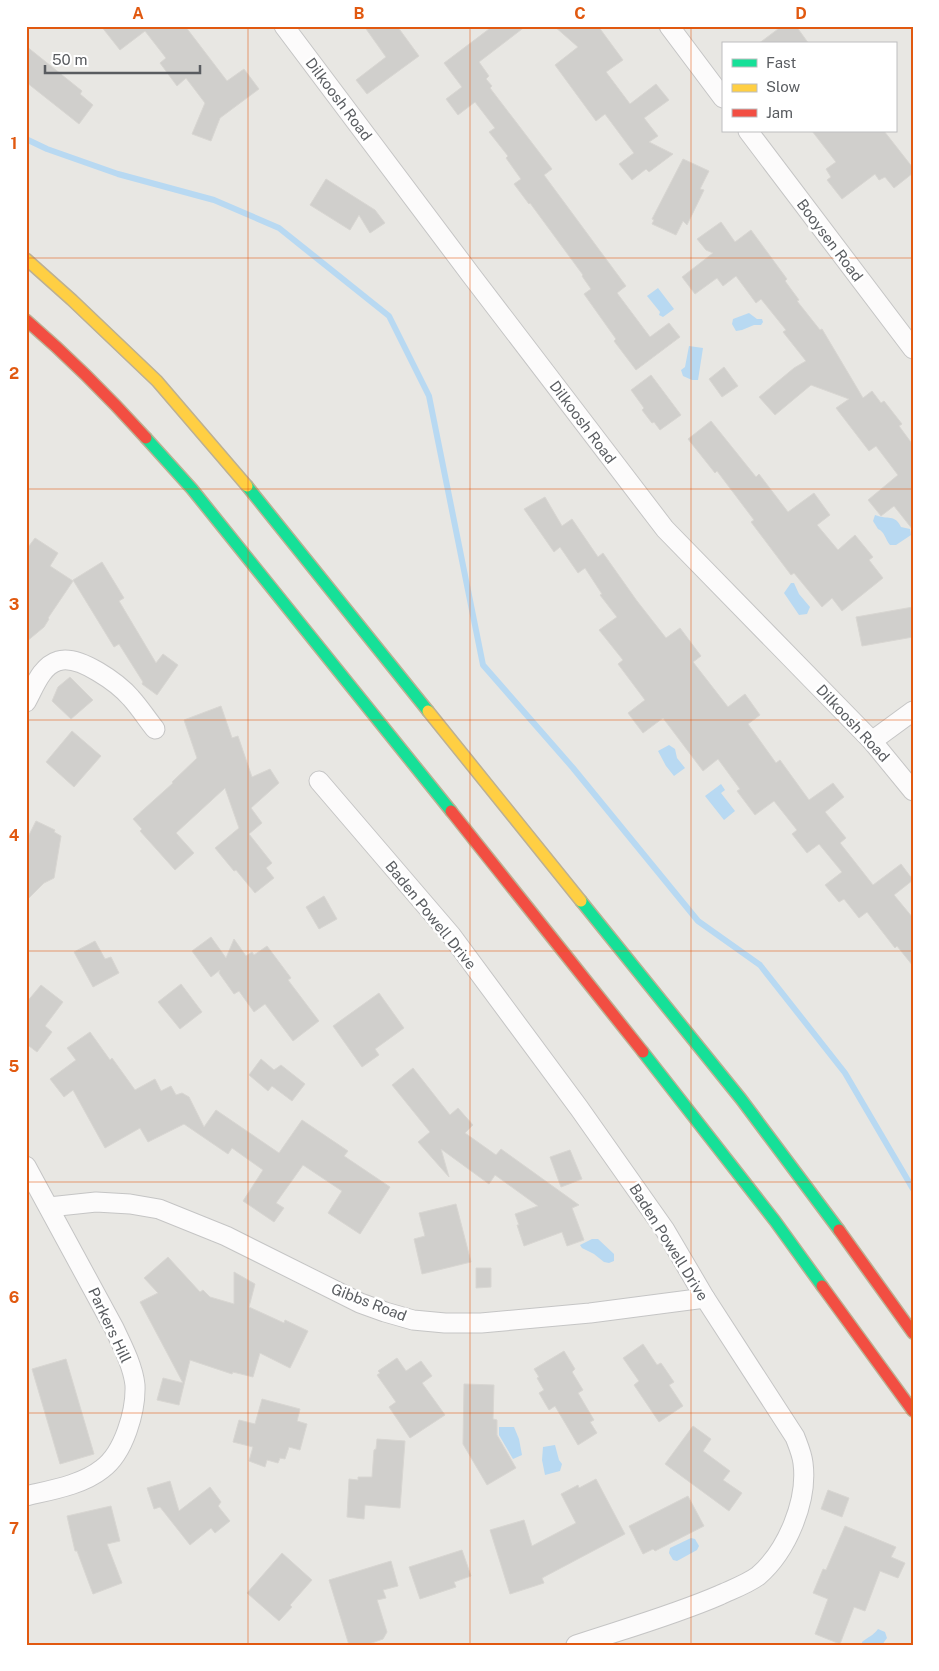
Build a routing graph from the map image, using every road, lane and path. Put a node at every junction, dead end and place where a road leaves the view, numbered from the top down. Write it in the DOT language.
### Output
graph roads {
  1 [pos="284,26"];
  2 [pos="669,26"];
  3 [pos="722,97"];
  4 [pos="749,132"];
  5 [pos="26,259"];
  6 [pos="26,320"];
  7 [pos="913,349"];
  8 [pos="26,702"];
  9 [pos="913,711"];
  10 [pos="155,729"];
  11 [pos="872,741"];
  12 [pos="319,782"];
  13 [pos="913,791"];
  14 [pos="26,1166"];
  15 [pos="49,1207"];
  16 [pos="705,1298"];
  17 [pos="913,1333"];
  18 [pos="913,1410"];
  19 [pos="26,1496"];
  20 [pos="576,1645"];
  1 -- 11 [label="street, Dilkoosh Road"];
  2 -- 3 [label="street"];
  4 -- 7 [label="street, Booysen Road"];
  5 -- 17 [label="highway"];
  6 -- 18 [label="highway"];
  8 -- 10 [label="street"];
  9 -- 11 [label="street"];
  11 -- 13 [label="street, Dilkoosh Road"];
  12 -- 16 [label="street, Baden Powell Drive"];
  14 -- 15 [label="street, Parkers Hill"];
  15 -- 16 [label="street, Gibbs Road"];
  15 -- 19 [label="street, Parkers Hill"];
  16 -- 20 [label="street, Baden Powell Drive"];
}
